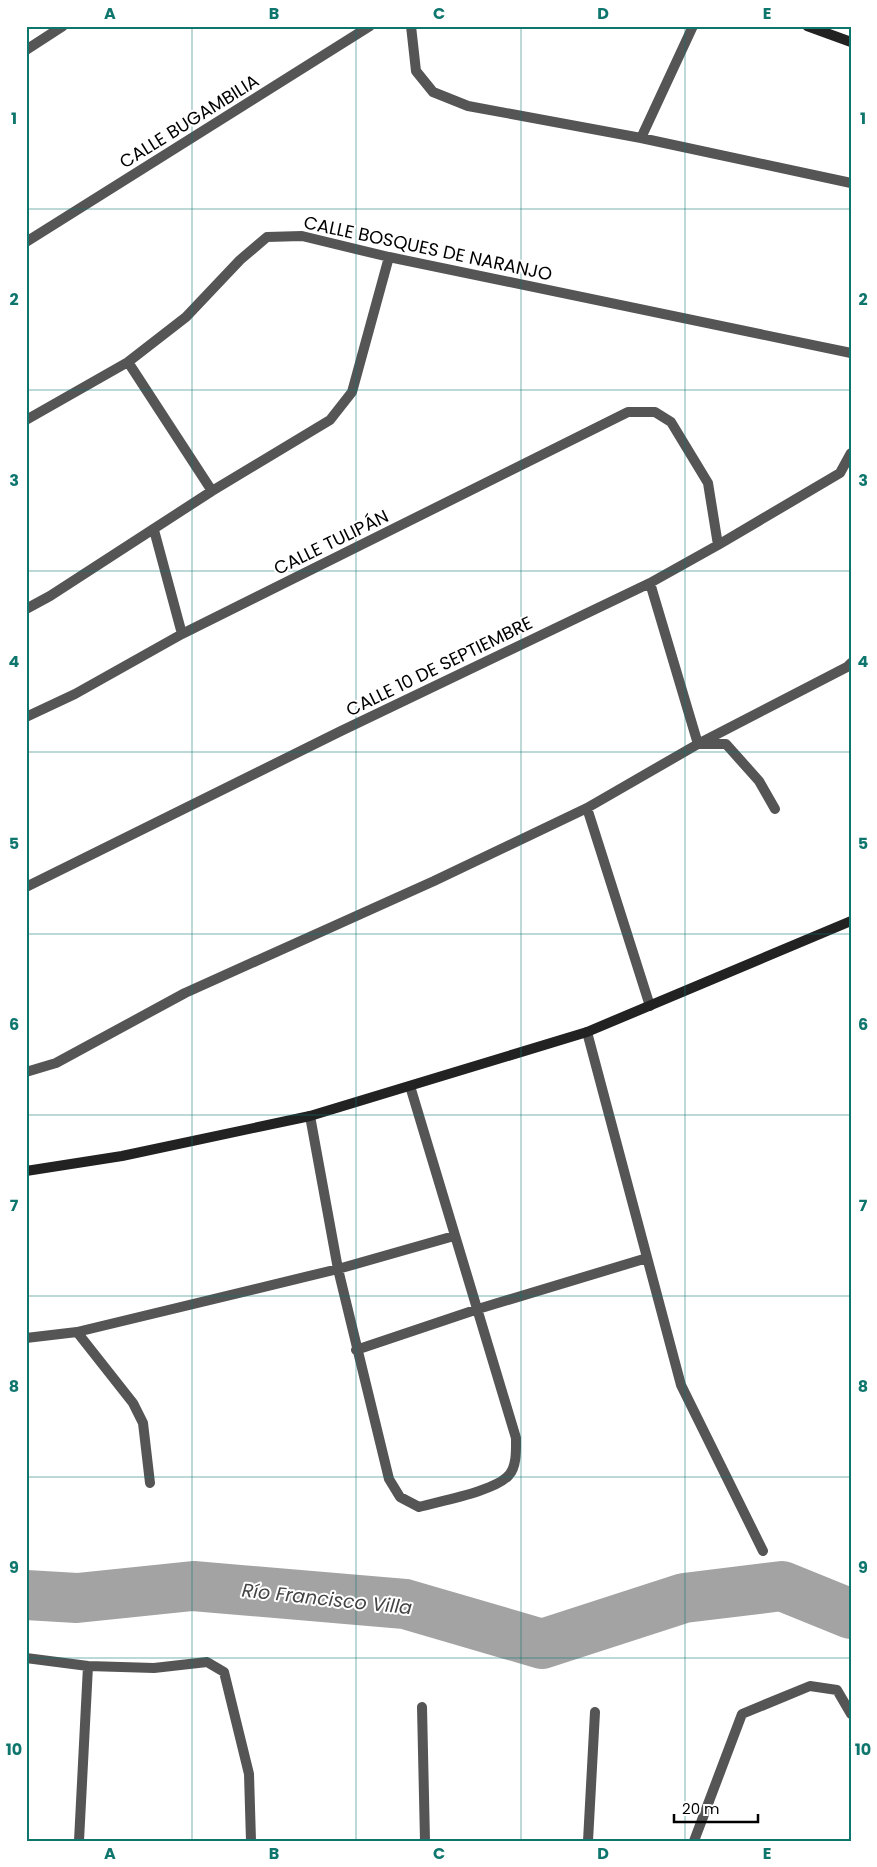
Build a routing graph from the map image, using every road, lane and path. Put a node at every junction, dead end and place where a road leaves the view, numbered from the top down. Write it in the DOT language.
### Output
graph roads {
  1 [pos="63,26"];
  2 [pos="370,26"];
  3 [pos="411,26"];
  4 [pos="693,26"];
  5 [pos="808,26"];
  6 [pos="851,42"];
  7 [pos="26,50"];
  8 [pos="641,138"];
  9 [pos="851,183"];
  10 [pos="26,242"];
  11 [pos="389,258"];
  12 [pos="851,353"];
  13 [pos="128,362"];
  14 [pos="26,420"];
  15 [pos="851,453"];
  16 [pos="212,491"];
  17 [pos="154,530"];
  18 [pos="718,546"];
  19 [pos="650,583"];
  20 [pos="26,609"];
  21 [pos="182,634"];
  22 [pos="851,662"];
  23 [pos="26,718"];
  24 [pos="698,744"];
  25 [pos="587,808"];
  26 [pos="774,809"];
  27 [pos="26,887"];
  28 [pos="851,921"];
  29 [pos="650,1006"];
  30 [pos="587,1032"];
  31 [pos="26,1072"];
  32 [pos="410,1086"];
  33 [pos="310,1116"];
  34 [pos="26,1171"];
  35 [pos="454,1236"];
  36 [pos="647,1258"];
  37 [pos="338,1269"];
  38 [pos="478,1309"];
  39 [pos="77,1332"];
  40 [pos="26,1338"];
  41 [pos="356,1350"];
  42 [pos="150,1484"];
  43 [pos="763,1551"];
  44 [pos="26,1658"];
  45 [pos="88,1666"];
  46 [pos="422,1707"];
  47 [pos="595,1712"];
  48 [pos="851,1714"];
  49 [pos="79,1841"];
  50 [pos="251,1841"];
  51 [pos="425,1841"];
  52 [pos="588,1841"];
  53 [pos="694,1841"];
  1 -- 7 [label="street"];
  2 -- 10 [label="street, CALLE BUGAMBILIA"];
  3 -- 8 [label="street"];
  4 -- 8 [label="street"];
  5 -- 6 [label="main road"];
  8 -- 9 [label="street"];
  11 -- 12 [label="street, CALLE BOSQUES DE NARANJO"];
  11 -- 13 [label="street, CALLE BOSQUES DE NARANJO"];
  11 -- 16 [label="street"];
  13 -- 14 [label="street, CALLE BOSQUES DE NARANJO"];
  13 -- 16 [label="street"];
  15 -- 18 [label="street, CALLE 10 DE SEPTIEMBRE"];
  16 -- 17 [label="street"];
  17 -- 20 [label="street"];
  17 -- 21 [label="street"];
  18 -- 19 [label="street, CALLE 10 DE SEPTIEMBRE"];
  18 -- 21 [label="street, CALLE TULIPÁN"];
  19 -- 24 [label="street"];
  19 -- 27 [label="street, CALLE 10 DE SEPTIEMBRE"];
  21 -- 23 [label="street, CALLE TULIPÁN"];
  22 -- 24 [label="street"];
  24 -- 25 [label="street"];
  24 -- 26 [label="street"];
  25 -- 29 [label="street"];
  25 -- 31 [label="street"];
  28 -- 29 [label="main road"];
  29 -- 30 [label="main road"];
  30 -- 32 [label="main road"];
  30 -- 36 [label="street"];
  32 -- 33 [label="main road"];
  32 -- 35 [label="street"];
  33 -- 34 [label="main road"];
  33 -- 37 [label="street"];
  35 -- 37 [label="street"];
  35 -- 38 [label="street"];
  36 -- 38 [label="street"];
  36 -- 43 [label="street"];
  37 -- 39 [label="street"];
  37 -- 41 [label="street"];
  38 -- 41 [label="street"];
  38 -- 41 [label="street"];
  39 -- 40 [label="street"];
  39 -- 42 [label="street"];
  44 -- 45 [label="street"];
  45 -- 49 [label="street"];
  45 -- 50 [label="street"];
  46 -- 51 [label="street"];
  47 -- 52 [label="street"];
  48 -- 53 [label="street"];
}
